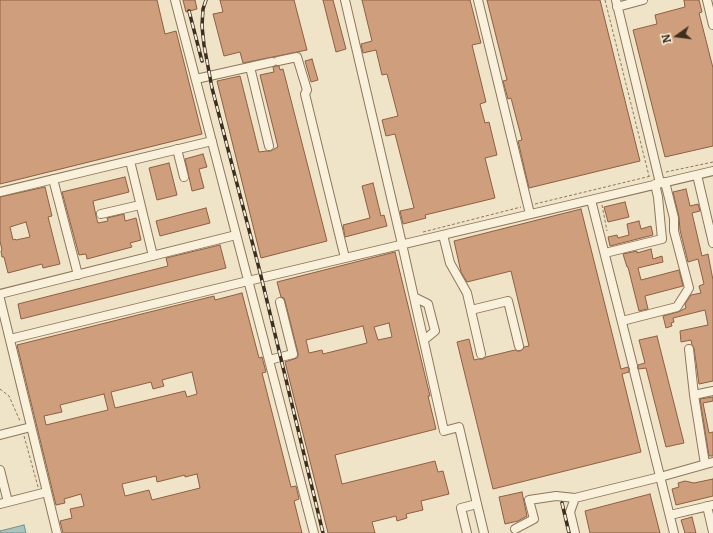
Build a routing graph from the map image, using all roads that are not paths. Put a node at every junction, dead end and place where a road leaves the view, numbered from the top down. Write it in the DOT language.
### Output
graph roads {
  1 [pos="175,0"];
  2 [pos="345,0"];
  3 [pos="478,0"];
  4 [pos="643,0"];
  5 [pos="707,0"];
  6 [pos="616,3"];
  7 [pos="713,26"];
  8 [pos="250,67"];
  9 [pos="196,79"];
  10 [pos="212,141"];
  11 [pos="269,146"];
  12 [pos="177,149"];
  13 [pos="130,161"];
  14 [pos="713,171"];
  15 [pos="697,175"];
  16 [pos="184,177"];
  17 [pos="53,179"];
  18 [pos="660,183"];
  19 [pos="0,192"];
  20 [pos="591,200"];
  21 [pos="140,205"];
  22 [pos="101,214"];
  23 [pos="530,214"];
  24 [pos="236,235"];
  25 [pos="443,235"];
  26 [pos="402,244"];
  27 [pos="713,244"];
  28 [pos="604,253"];
  29 [pos="153,256"];
  30 [pos="345,258"];
  31 [pos="78,275"];
  32 [pos="248,281"];
  33 [pos="0,294"];
  34 [pos="414,297"];
  35 [pos="0,299"];
  36 [pos="280,302"];
  37 [pos="471,310"];
  38 [pos="1,311"];
  39 [pos="622,321"];
  40 [pos="10,339"];
  41 [pos="424,340"];
  42 [pos="519,346"];
  43 [pos="689,348"];
  44 [pos="481,354"];
  45 [pos="269,360"];
  46 [pos="713,391"];
  47 [pos="694,395"];
  48 [pos="31,427"];
  49 [pos="0,435"];
  50 [pos="709,463"];
  51 [pos="0,470"];
  52 [pos="660,477"];
  53 [pos="43,492"];
  54 [pos="575,498"];
  55 [pos="4,503"];
  56 [pos="477,504"];
  57 [pos="710,506"];
  58 [pos="670,515"];
  59 [pos="515,529"];
  60 [pos="713,532"];
  61 [pos="57,533"];
  62 [pos="314,533"];
  63 [pos="467,533"];
  64 [pos="484,533"];
  65 [pos="575,533"];
  66 [pos="674,533"];
  1 -- 9 [label="lane"];
  2 -- 26 [label="lane"];
  3 -- 23 [label="lane"];
  4 -- 6 [label="lane"];
  5 -- 7 [label="lane"];
  6 -- 18 [label="lane"];
  8 -- 9 [label="lane"];
  8 -- 11 [label="lane"];
  8 -- 30 [label="lane"];
  9 -- 10 [label="lane"];
  10 -- 12 [label="lane"];
  10 -- 24 [label="lane"];
  12 -- 13 [label="lane"];
  12 -- 16 [label="lane"];
  13 -- 17 [label="lane"];
  13 -- 21 [label="lane"];
  14 -- 15 [label="lane"];
  15 -- 18 [label="lane"];
  15 -- 27 [label="lane"];
  17 -- 19 [label="lane"];
  17 -- 31 [label="lane"];
  18 -- 20 [label="lane"];
  18 -- 28 [label="lane"];
  18 -- 39 [label="lane"];
  20 -- 23 [label="lane"];
  20 -- 28 [label="lane"];
  21 -- 22 [label="lane"];
  21 -- 29 [label="lane"];
  23 -- 25 [label="lane"];
  24 -- 29 [label="lane"];
  24 -- 32 [label="lane"];
  25 -- 26 [label="lane"];
  25 -- 37 [label="lane"];
  26 -- 30 [label="lane"];
  26 -- 34 [label="lane"];
  28 -- 39 [label="lane"];
  29 -- 31 [label="lane"];
  30 -- 32 [label="lane"];
  31 -- 33 [label="lane"];
  32 -- 40 [label="lane"];
  32 -- 45 [label="lane"];
  34 -- 41 [label="lane"];
  34 -- 41 [label="lane"];
  35 -- 38 [label="lane"];
  36 -- 45 [label="lane"];
  37 -- 42 [label="lane"];
  37 -- 44 [label="lane"];
  38 -- 40 [label="lane"];
  39 -- 52 [label="lane"];
  40 -- 48 [label="lane"];
  41 -- 56 [label="lane"];
  43 -- 47 [label="lane"];
  45 -- 62 [label="lane"];
  46 -- 47 [label="lane"];
  47 -- 50 [label="lane"];
  48 -- 49 [label="lane"];
  48 -- 53 [label="lane"];
  50 -- 52 [label="lane"];
  51 -- 55 [label="lane"];
  52 -- 54 [label="lane"];
  52 -- 58 [label="lane"];
  53 -- 55 [label="lane"];
  53 -- 61 [label="lane"];
  54 -- 59 [label="lane"];
  54 -- 65 [label="lane"];
  56 -- 63 [label="lane"];
  56 -- 64 [label="lane"];
  57 -- 58 [label="lane"];
  57 -- 60 [label="lane"];
  58 -- 66 [label="lane"];
}
